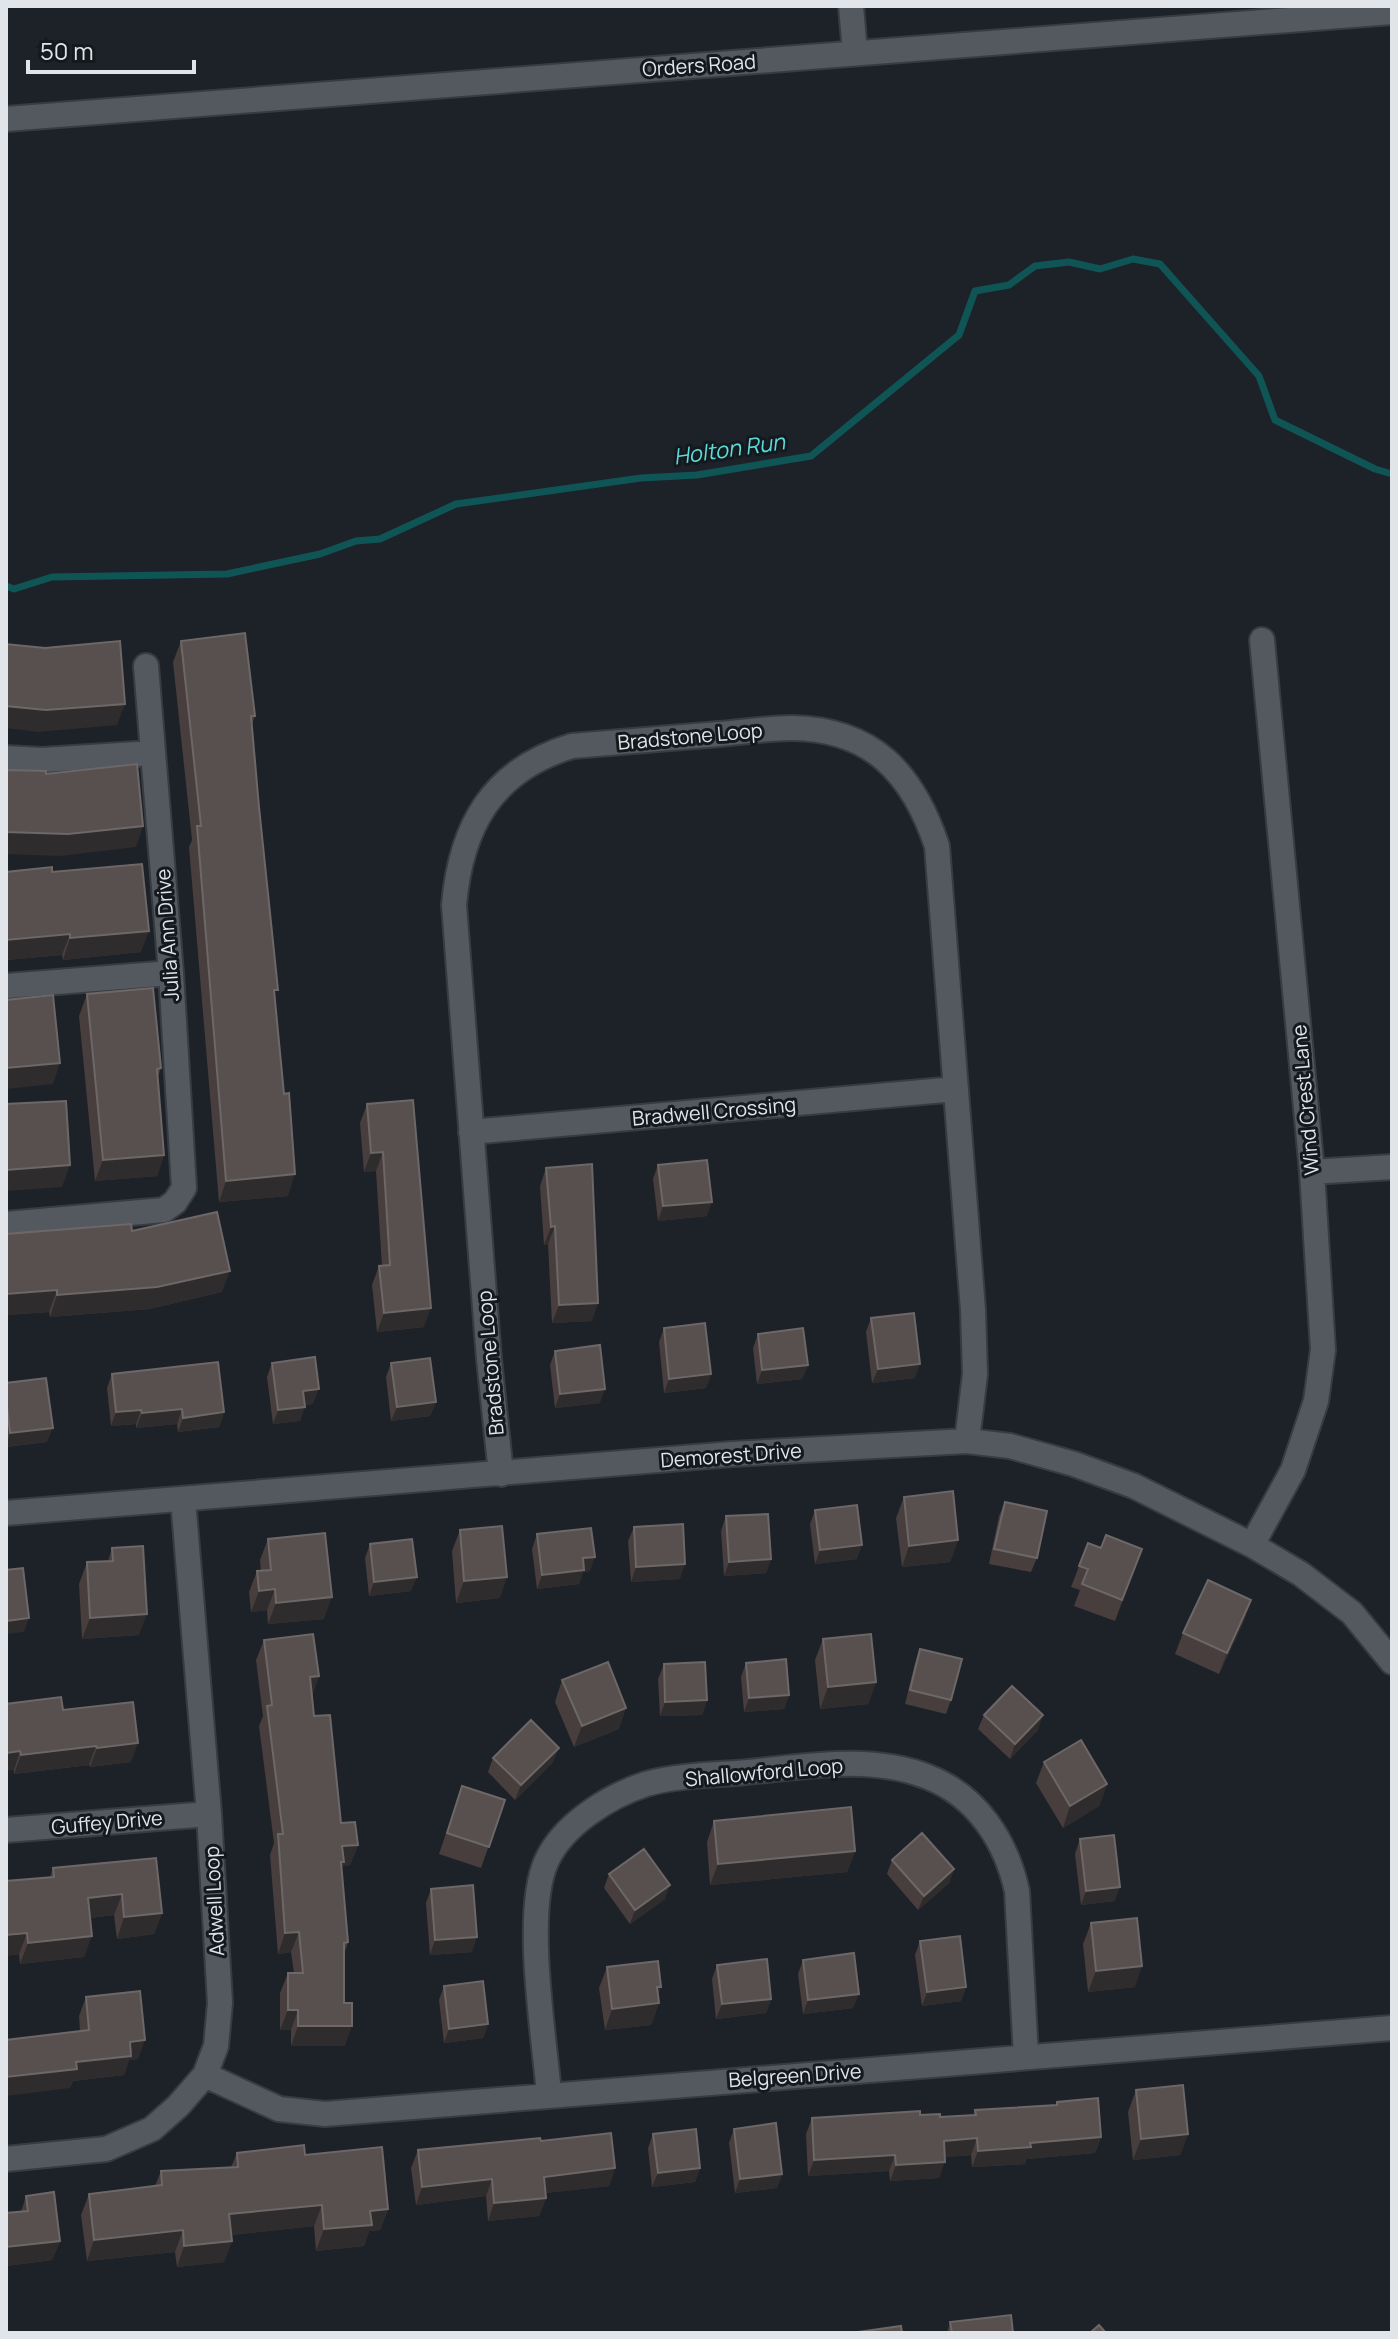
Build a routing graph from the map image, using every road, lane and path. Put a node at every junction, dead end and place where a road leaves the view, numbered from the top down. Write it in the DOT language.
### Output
graph roads {
  1 [pos="851,6"];
  2 [pos="1392,12"];
  3 [pos="855,53"];
  4 [pos="6,119"];
  5 [pos="1262,640"];
  6 [pos="146,666"];
  7 [pos="153,753"];
  8 [pos="6,758"];
  9 [pos="171,973"];
  10 [pos="6,986"];
  11 [pos="956,1089"];
  12 [pos="471,1132"];
  13 [pos="1392,1167"];
  14 [pos="1312,1172"];
  15 [pos="6,1224"];
  16 [pos="967,1441"];
  17 [pos="501,1474"];
  18 [pos="183,1499"];
  19 [pos="6,1513"];
  20 [pos="1252,1545"];
  21 [pos="1392,1662"];
  22 [pos="209,1814"];
  23 [pos="6,1830"];
  24 [pos="1392,2028"];
  25 [pos="1026,2057"];
  26 [pos="205,2075"];
  27 [pos="549,2094"];
  28 [pos="6,2159"];
  1 -- 3 [label="street"];
  2 -- 3 [label="street, Orders Road"];
  3 -- 4 [label="street, Orders Road"];
  5 -- 14 [label="street, Wind Crest Lane"];
  6 -- 7 [label="street, Julia Ann Drive"];
  7 -- 8 [label="street"];
  7 -- 9 [label="street, Julia Ann Drive"];
  9 -- 10 [label="street"];
  9 -- 15 [label="street, Julia Ann Drive"];
  11 -- 12 [label="street, Bradwell Crossing"];
  11 -- 12 [label="street, Bradstone Loop"];
  11 -- 16 [label="street, Bradstone Loop"];
  12 -- 17 [label="street, Bradstone Loop"];
  13 -- 14 [label="street"];
  14 -- 20 [label="street, Wind Crest Lane"];
  16 -- 17 [label="street, Demorest Drive"];
  16 -- 20 [label="street, Demorest Drive"];
  17 -- 18 [label="street, Demorest Drive"];
  18 -- 19 [label="street, Demorest Drive"];
  18 -- 22 [label="street, Adwell Loop"];
  20 -- 21 [label="street, Demorest Drive"];
  22 -- 23 [label="street, Guffey Drive"];
  22 -- 26 [label="street, Adwell Loop"];
  24 -- 25 [label="street, Belgreen Drive"];
  25 -- 27 [label="street, Belgreen Drive"];
  25 -- 27 [label="street, Shallowford Loop"];
  26 -- 27 [label="street, Belgreen Drive"];
  26 -- 28 [label="street, Adwell Loop"];
}
